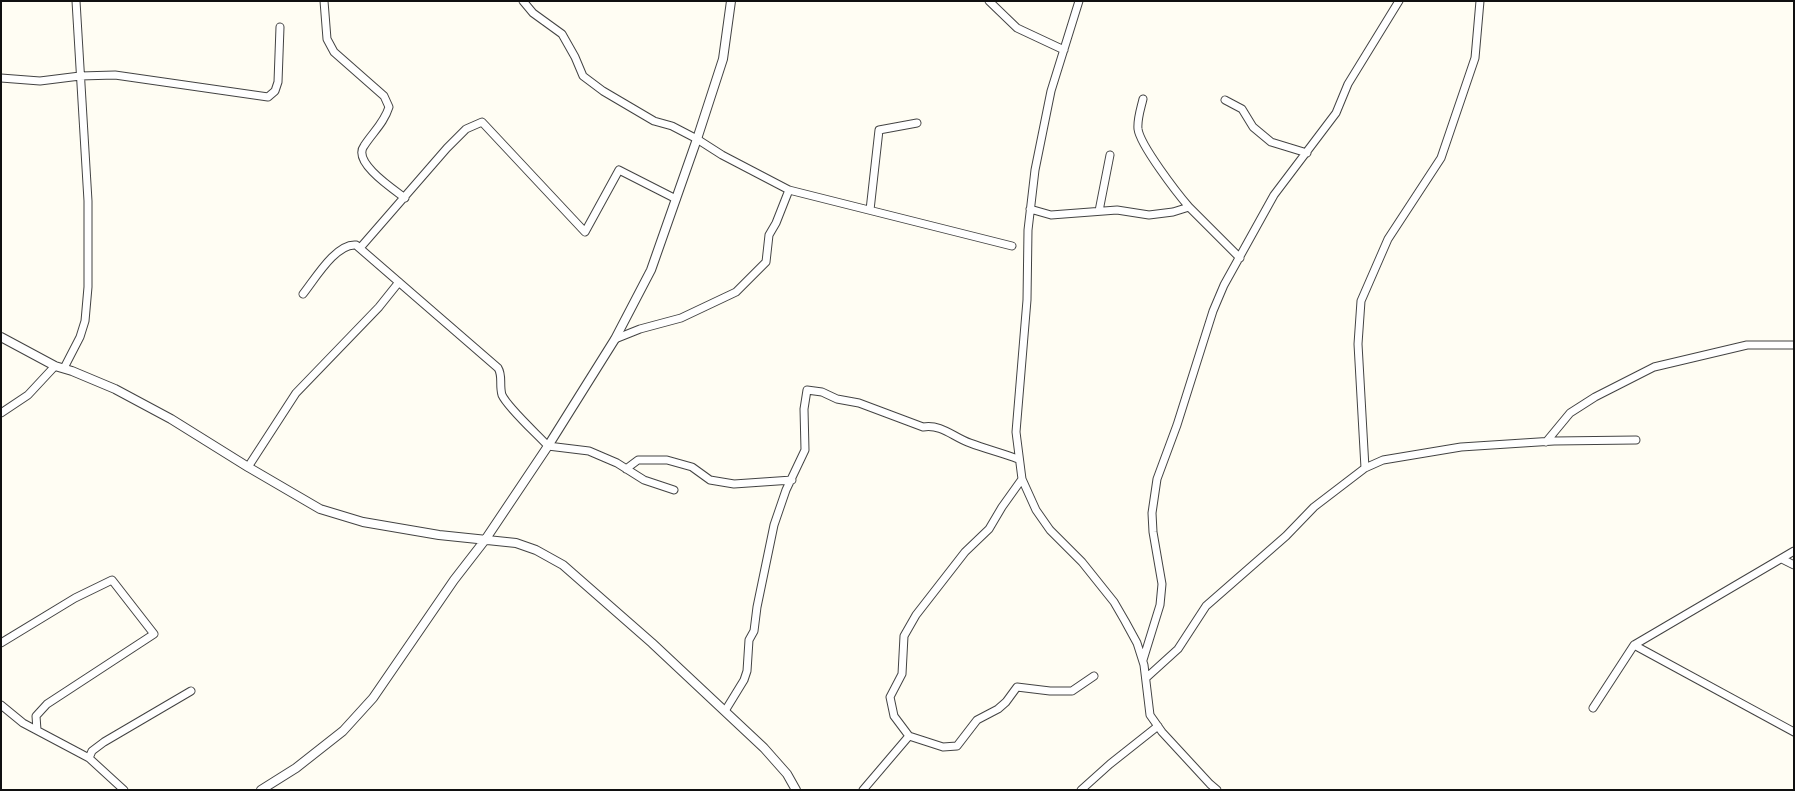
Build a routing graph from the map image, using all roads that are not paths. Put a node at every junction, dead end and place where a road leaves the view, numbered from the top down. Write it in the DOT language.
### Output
graph roads {
  1 [pos="76,1"];
  2 [pos="324,1"];
  3 [pos="524,1"];
  4 [pos="731,1"];
  5 [pos="989,1"];
  6 [pos="1079,1"];
  7 [pos="1399,1"];
  8 [pos="1480,1"];
  9 [pos="280,27"];
  10 [pos="1064,50"];
  11 [pos="80,76"];
  12 [pos="1,78"];
  13 [pos="1143,99"];
  14 [pos="1224,100"];
  15 [pos="917,122"];
  16 [pos="697,139"];
  17 [pos="1307,153"];
  18 [pos="1110,155"];
  19 [pos="789,190"];
  20 [pos="405,198"];
  21 [pos="676,199"];
  22 [pos="1188,207"];
  23 [pos="1030,209"];
  24 [pos="870,210"];
  25 [pos="1099,211"];
  26 [pos="1012,246"];
  27 [pos="360,248"];
  28 [pos="1240,258"];
  29 [pos="399,282"];
  30 [pos="303,294"];
  31 [pos="1,337"];
  32 [pos="615,338"];
  33 [pos="1794,345"];
  34 [pos="55,366"];
  35 [pos="64,368"];
  36 [pos="1,413"];
  37 [pos="1636,440"];
  38 [pos="1546,442"];
  39 [pos="548,446"];
  40 [pos="1018,459"];
  41 [pos="248,467"];
  42 [pos="1365,468"];
  43 [pos="626,469"];
  44 [pos="1022,479"];
  45 [pos="792,480"];
  46 [pos="674,490"];
  47 [pos="486,540"];
  48 [pos="1794,551"];
  49 [pos="1782,559"];
  50 [pos="1794,565"];
  51 [pos="1,643"];
  52 [pos="1634,645"];
  53 [pos="1142,660"];
  54 [pos="1094,676"];
  55 [pos="1146,678"];
  56 [pos="191,691"];
  57 [pos="1,706"];
  58 [pos="1593,708"];
  59 [pos="726,711"];
  60 [pos="1158,726"];
  61 [pos="37,730"];
  62 [pos="1794,732"];
  63 [pos="909,736"];
  64 [pos="89,758"];
  65 [pos="124,790"];
  66 [pos="261,790"];
  67 [pos="796,790"];
  68 [pos="863,790"];
  69 [pos="1081,790"];
  70 [pos="1217,790"];
  1 -- 11 [label="street"];
  2 -- 20 [label="street"];
  3 -- 16 [label="street"];
  4 -- 16 [label="street"];
  5 -- 10 [label="street"];
  6 -- 10 [label="street"];
  7 -- 17 [label="street"];
  8 -- 42 [label="street"];
  9 -- 11 [label="street"];
  10 -- 23 [label="street"];
  11 -- 12 [label="street"];
  11 -- 35 [label="street"];
  13 -- 22 [label="street"];
  14 -- 17 [label="street"];
  15 -- 24 [label="street"];
  16 -- 19 [label="street"];
  16 -- 21 [label="street"];
  17 -- 28 [label="street"];
  18 -- 25 [label="street"];
  19 -- 24 [label="street"];
  19 -- 32 [label="street"];
  20 -- 21 [label="street"];
  20 -- 27 [label="street"];
  21 -- 32 [label="street"];
  22 -- 25 [label="street"];
  22 -- 28 [label="street"];
  23 -- 25 [label="street"];
  23 -- 40 [label="street"];
  24 -- 26 [label="street"];
  27 -- 29 [label="street"];
  27 -- 30 [label="street"];
  28 -- 53 [label="street"];
  29 -- 39 [label="street"];
  29 -- 41 [label="street"];
  31 -- 34 [label="street"];
  32 -- 39 [label="street"];
  33 -- 38 [label="street"];
  34 -- 35 [label="street"];
  34 -- 36 [label="street"];
  35 -- 41 [label="street"];
  37 -- 38 [label="street"];
  38 -- 42 [label="street"];
  39 -- 43 [label="street"];
  39 -- 47 [label="street"];
  40 -- 44 [label="street"];
  40 -- 45 [label="street"];
  41 -- 47 [label="street"];
  42 -- 55 [label="street"];
  43 -- 45 [label="street"];
  43 -- 46 [label="street"];
  44 -- 53 [label="street"];
  44 -- 63 [label="street"];
  45 -- 59 [label="street"];
  47 -- 59 [label="street"];
  47 -- 66 [label="street"];
  48 -- 49 [label="street"];
  49 -- 50 [label="street"];
  49 -- 52 [label="street"];
  51 -- 61 [label="street"];
  52 -- 58 [label="street"];
  52 -- 62 [label="street"];
  53 -- 55 [label="street"];
  54 -- 63 [label="street"];
  55 -- 60 [label="street"];
  56 -- 64 [label="street"];
  57 -- 61 [label="street"];
  59 -- 67 [label="street"];
  60 -- 69 [label="street"];
  60 -- 70 [label="street"];
  61 -- 64 [label="street"];
  63 -- 68 [label="street"];
  64 -- 65 [label="street"];
}
